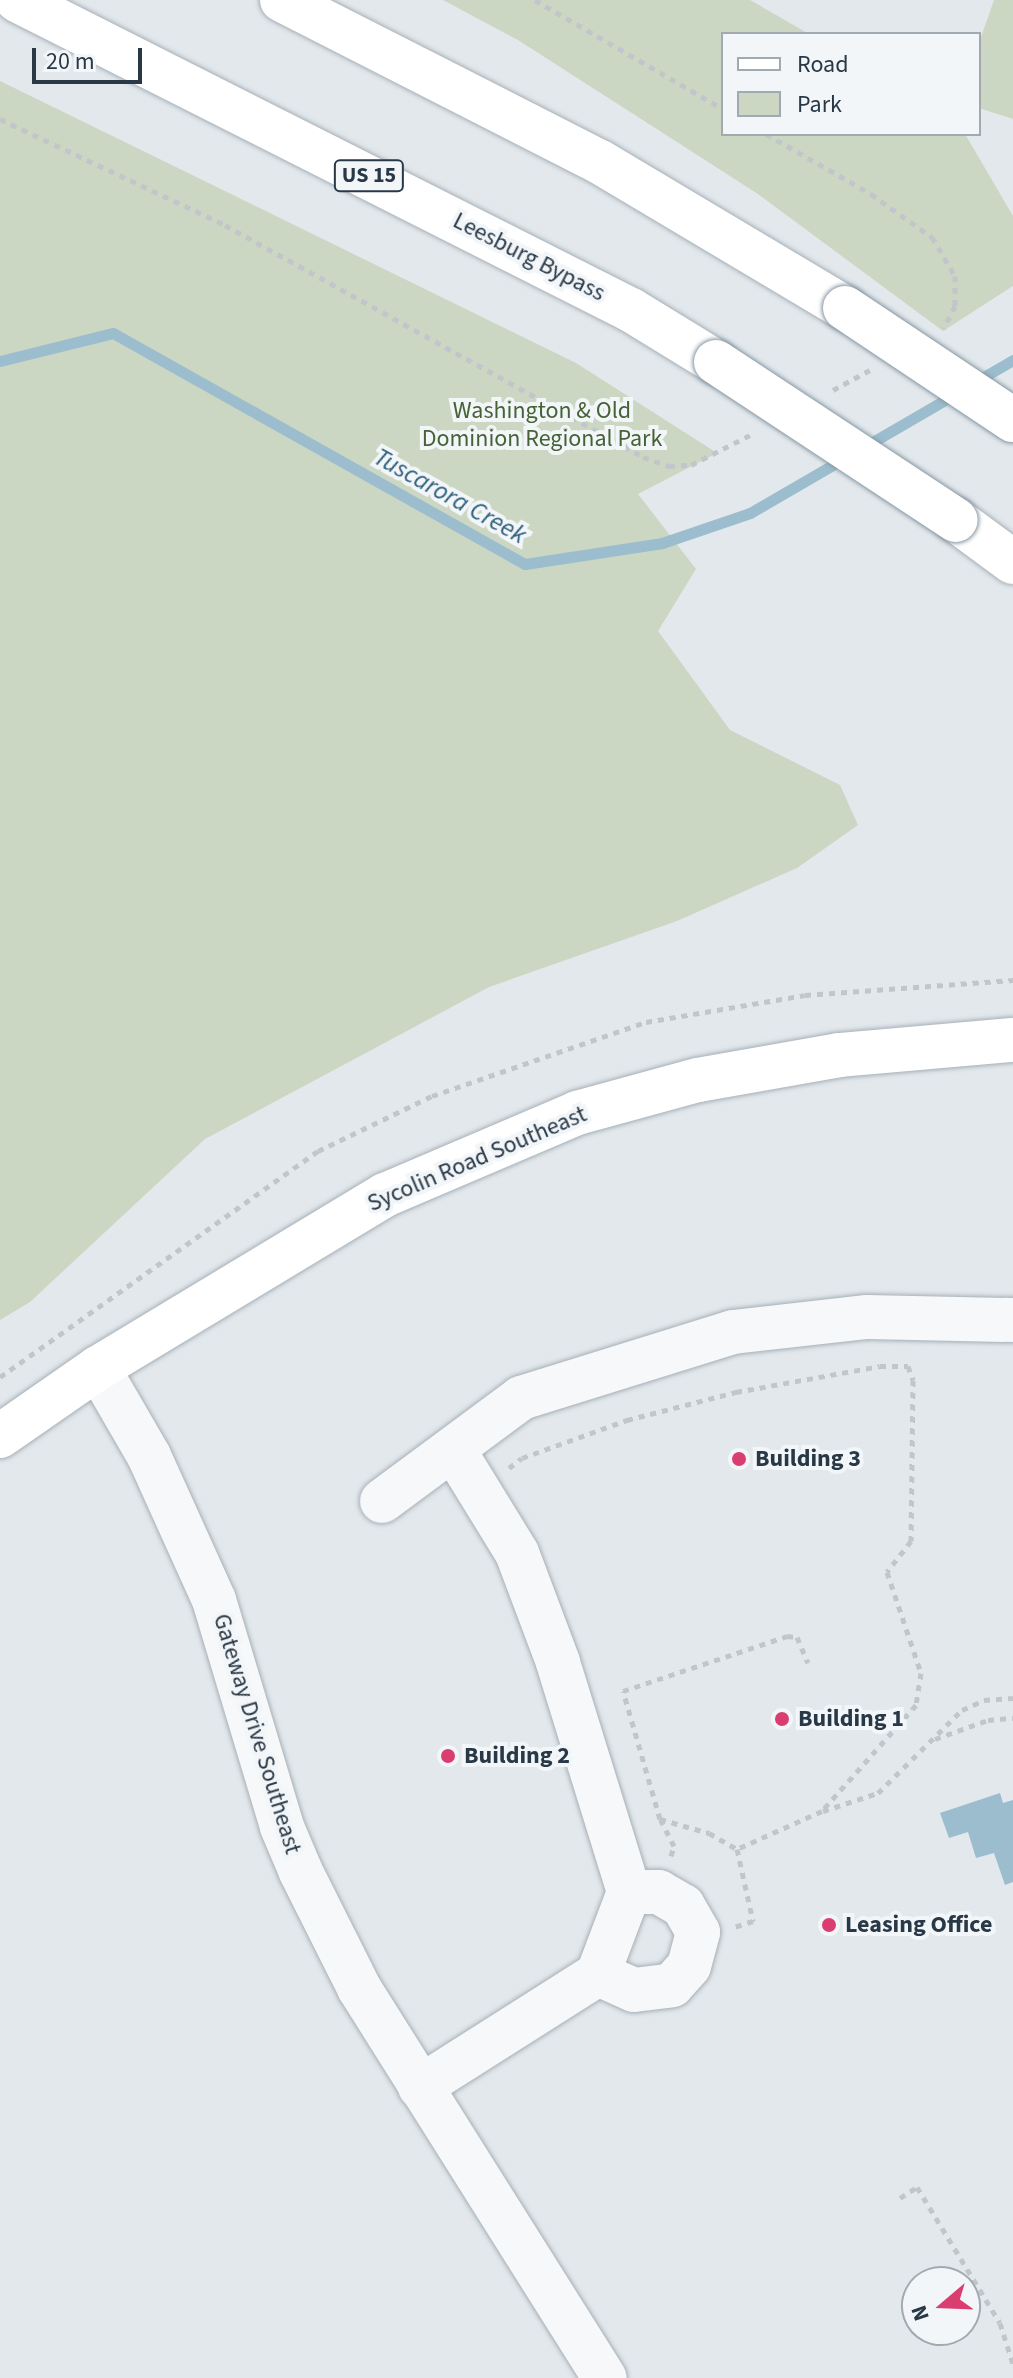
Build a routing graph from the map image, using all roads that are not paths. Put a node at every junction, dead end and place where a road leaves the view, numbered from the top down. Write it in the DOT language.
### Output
graph roads {
  1 [pos="17,0"];
  2 [pos="282,0"];
  3 [pos="1013,420"];
  4 [pos="1013,562"];
  5 [pos="1013,1040"];
  6 [pos="1013,1320"];
  7 [pos="98,1368"];
  8 [pos="0,1436"];
  9 [pos="453,1449"];
  10 [pos="382,1501"];
  11 [pos="629,1892"];
  12 [pos="598,1974"];
  13 [pos="420,2087"];
  14 [pos="605,2378"];
  1 -- 4 [label="main road, Leesburg Bypass / US 15, bridge"];
  2 -- 3 [label="main road, bridge"];
  5 -- 7 [label="main road, Sycolin Road Southeast"];
  6 -- 9 [label="street"];
  7 -- 8 [label="main road, Sycolin Road Southeast"];
  7 -- 13 [label="street, Gateway Drive Southeast"];
  9 -- 10 [label="street"];
  9 -- 11 [label="street"];
  11 -- 12 [label="street"];
  11 -- 12 [label="street"];
  12 -- 13 [label="street"];
  13 -- 14 [label="street, Gateway Drive Southeast"];
}
